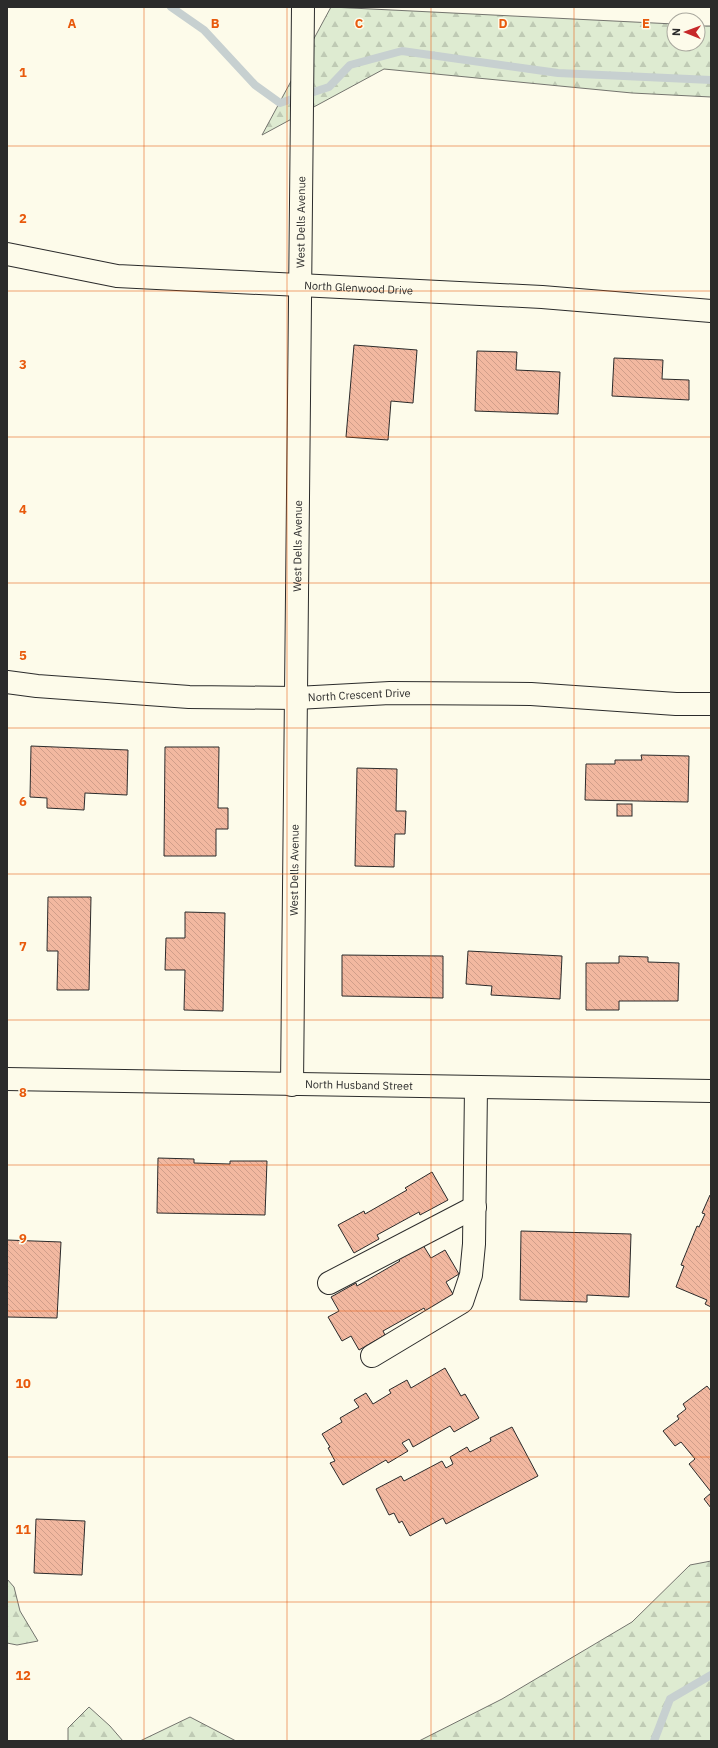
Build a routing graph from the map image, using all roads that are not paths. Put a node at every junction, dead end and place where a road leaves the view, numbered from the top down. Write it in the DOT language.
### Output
graph roads {
  1 [pos="303,7"];
  2 [pos="7,254"];
  3 [pos="299,285"];
  4 [pos="711,311"];
  5 [pos="7,682"];
  6 [pos="296,698"];
  7 [pos="711,704"];
  8 [pos="7,1079"];
  9 [pos="292,1085"];
  10 [pos="476,1088"];
  11 [pos="711,1091"];
  12 [pos="475,1207"];
  13 [pos="329,1283"];
  14 [pos="372,1356"];
  1 -- 3 [label="street, West Dells Avenue"];
  2 -- 3 [label="street, North Glenwood Drive"];
  3 -- 4 [label="street, North Glenwood Drive"];
  3 -- 6 [label="street, West Dells Avenue"];
  5 -- 6 [label="street, North Crescent Drive"];
  6 -- 7 [label="street, North Crescent Drive"];
  6 -- 9 [label="street, West Dells Avenue"];
  8 -- 9 [label="street, North Husband Street"];
  9 -- 10 [label="street, North Husband Street"];
  10 -- 11 [label="street, North Husband Street"];
  10 -- 12 [label="street"];
  12 -- 13 [label="street"];
  12 -- 14 [label="street"];
}
